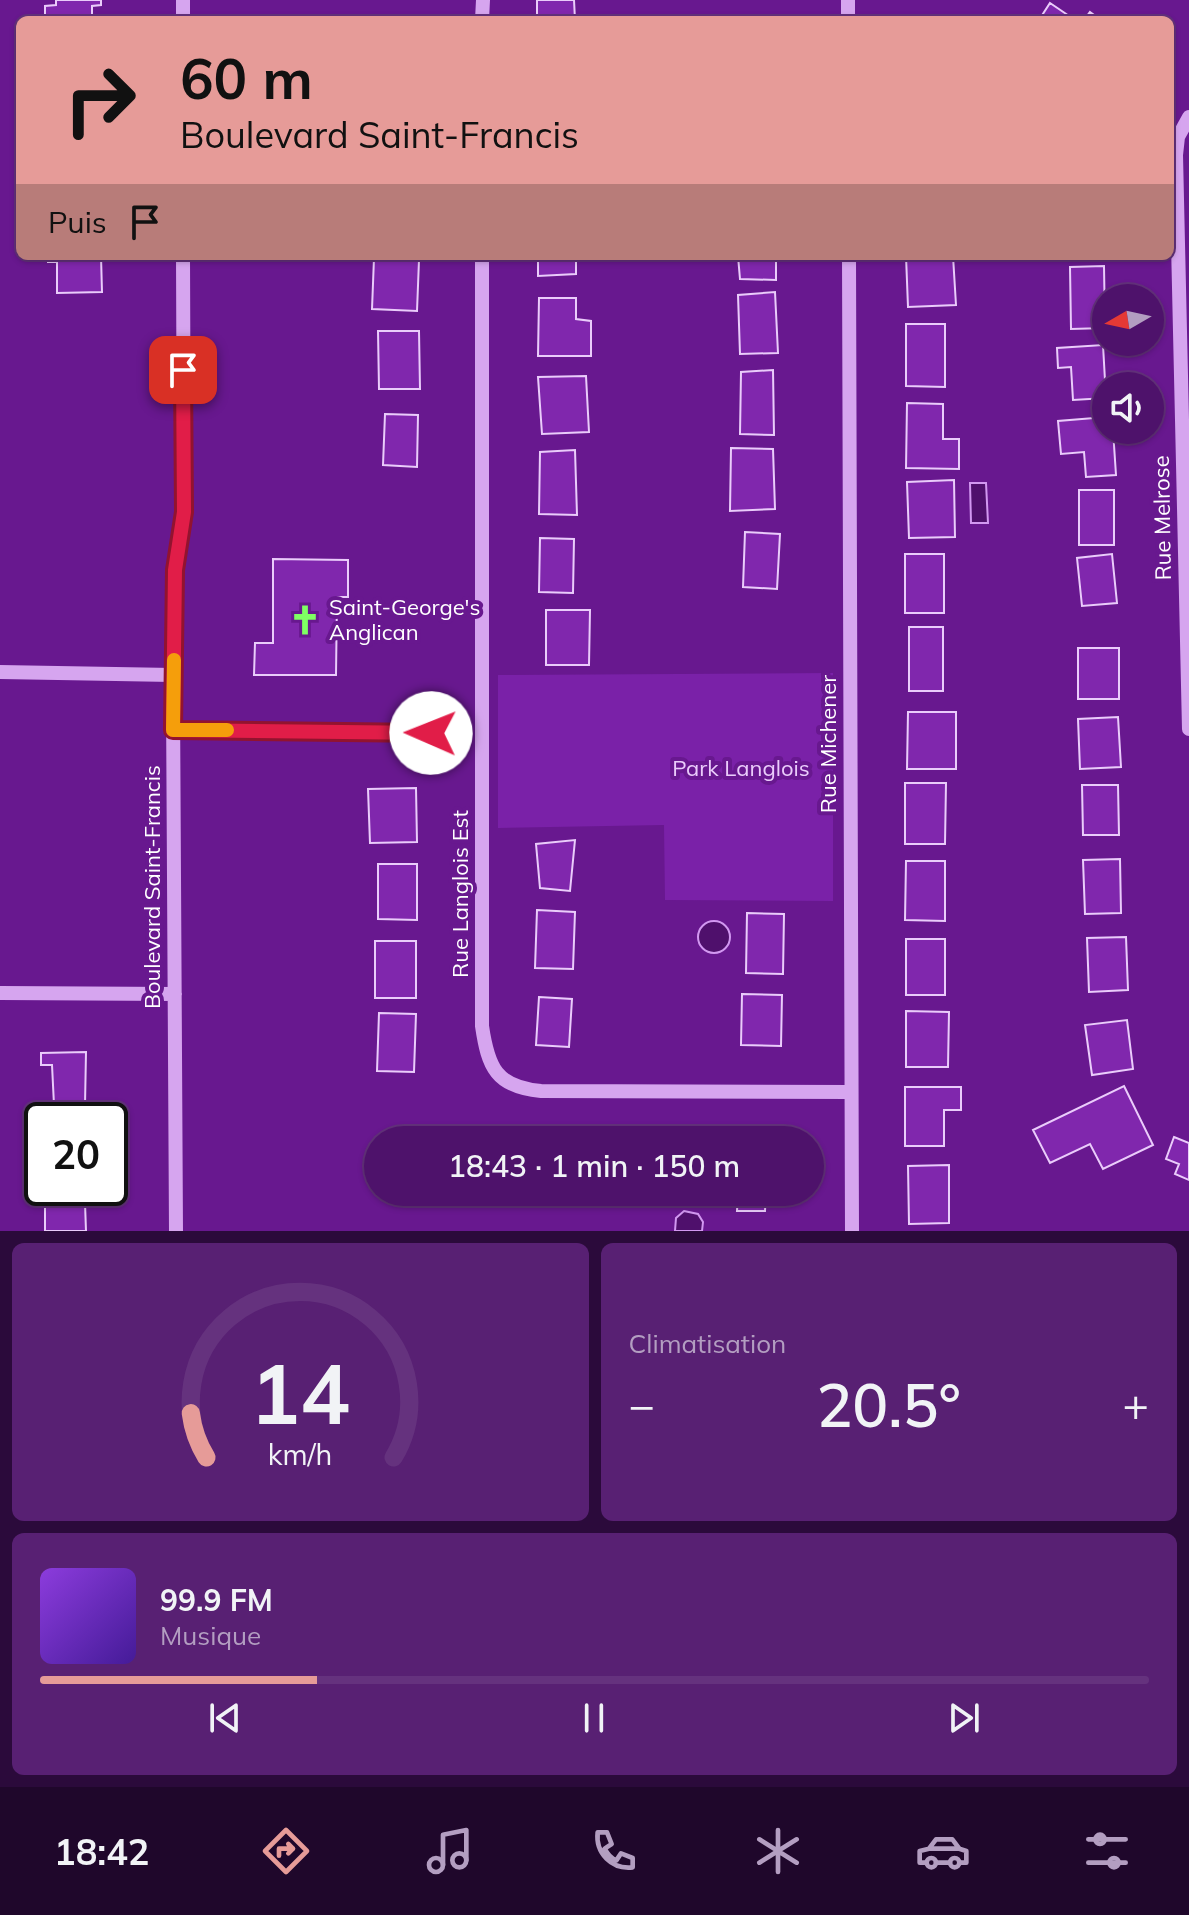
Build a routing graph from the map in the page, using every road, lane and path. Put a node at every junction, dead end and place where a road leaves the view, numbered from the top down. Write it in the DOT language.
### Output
graph roads {
  1 [pos="1189,117"];
  2 [pos="183,260"];
  3 [pos="482,260"];
  4 [pos="849,260"];
  5 [pos="0,672"];
  6 [pos="173,675"];
  7 [pos="1189,729"];
  8 [pos="173,730"];
  9 [pos="431,733"];
  10 [pos="0,993"];
  11 [pos="175,994"];
  12 [pos="851,1092"];
  13 [pos="176,1231"];
  14 [pos="852,1231"];
  1 -- 7 [label="street, Rue Melrose"];
  2 -- 6 [label="street, Boulevard Saint-Francis"];
  3 -- 12 [label="street, Rue Langlois Est"];
  4 -- 12 [label="street, Rue Michener"];
  5 -- 6 [label="street"];
  6 -- 8 [label="street, Boulevard Saint-Francis"];
  8 -- 9 [label="street"];
  8 -- 11 [label="street, Boulevard Saint-Francis"];
  10 -- 11 [label="street"];
  11 -- 13 [label="street, Boulevard Saint-Francis"];
  12 -- 14 [label="street, Rue Michener"];
}
